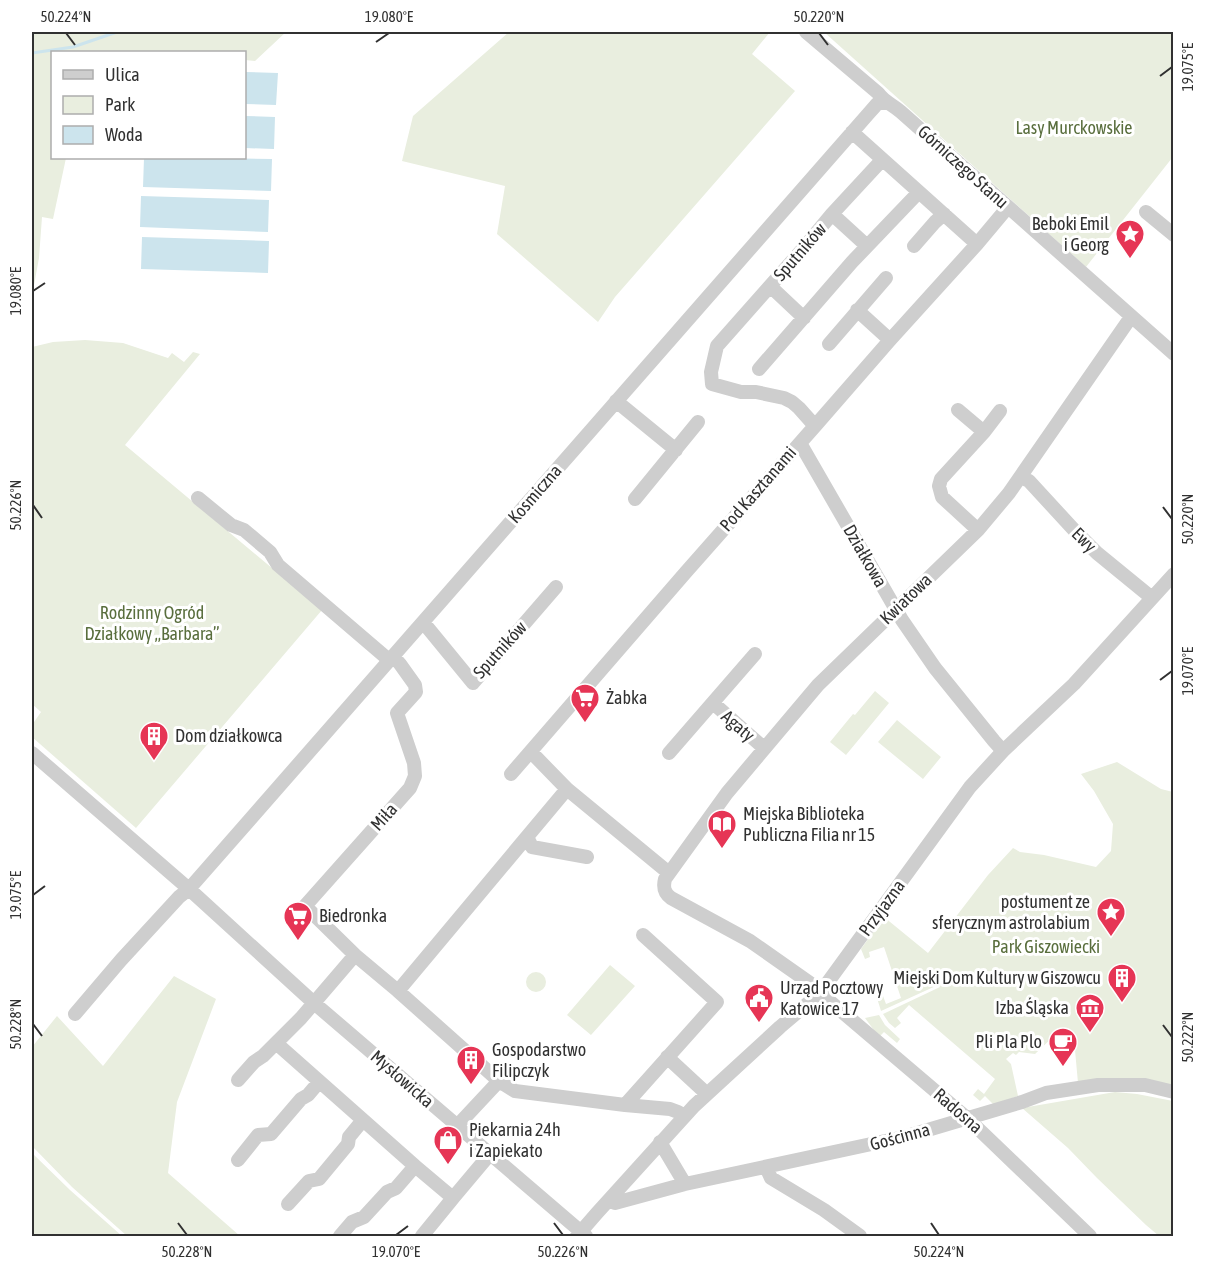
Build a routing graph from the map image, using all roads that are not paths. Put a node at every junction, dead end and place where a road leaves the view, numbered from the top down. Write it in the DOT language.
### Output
graph roads {
  1 [pos="806,32"];
  2 [pos="884,102"];
  3 [pos="852,132"];
  4 [pos="882,159"];
  5 [pos="919,192"];
  6 [pos="1008,207"];
  7 [pos="1146,212"];
  8 [pos="832,214"];
  9 [pos="944,214"];
  10 [pos="1173,235"];
  11 [pos="977,244"];
  12 [pos="867,246"];
  13 [pos="914,246"];
  14 [pos="886,278"];
  15 [pos="770,286"];
  16 [pos="857,310"];
  17 [pos="1131,317"];
  18 [pos="804,318"];
  19 [pos="890,340"];
  20 [pos="829,344"];
  21 [pos="1173,354"];
  22 [pos="759,369"];
  23 [pos="616,401"];
  24 [pos="958,410"];
  25 [pos="1000,411"];
  26 [pos="698,422"];
  27 [pos="815,426"];
  28 [pos="984,432"];
  29 [pos="800,443"];
  30 [pos="676,450"];
  31 [pos="1021,477"];
  32 [pos="198,498"];
  33 [pos="635,499"];
  34 [pos="978,530"];
  35 [pos="1173,574"];
  36 [pos="556,587"];
  37 [pos="1152,598"];
  38 [pos="895,609"];
  39 [pos="423,622"];
  40 [pos="755,654"];
  41 [pos="391,658"];
  42 [pos="712,704"];
  43 [pos="764,748"];
  44 [pos="1003,751"];
  45 [pos="531,752"];
  46 [pos="32,753"];
  47 [pos="669,753"];
  48 [pos="511,774"];
  49 [pos="567,789"];
  50 [pos="527,837"];
  51 [pos="587,857"];
  52 [pos="669,873"];
  53 [pos="189,889"];
  54 [pos="643,935"];
  55 [pos="355,955"];
  56 [pos="398,992"];
  57 [pos="820,993"];
  58 [pos="314,1003"];
  59 [pos="75,1014"];
  60 [pos="276,1043"];
  61 [pos="667,1057"];
  62 [pos="238,1080"];
  63 [pos="499,1081"];
  64 [pos="319,1082"];
  65 [pos="1173,1092"];
  66 [pos="706,1094"];
  67 [pos="625,1105"];
  68 [pos="685,1116"];
  69 [pos="967,1118"];
  70 [pos="363,1120"];
  71 [pos="457,1126"];
  72 [pos="660,1142"];
  73 [pos="490,1154"];
  74 [pos="238,1160"];
  75 [pos="415,1166"];
  76 [pos="766,1167"];
  77 [pos="685,1184"];
  78 [pos="453,1198"];
  79 [pos="609,1200"];
  80 [pos="288,1204"];
  81 [pos="581,1235"];
  82 [pos="340,1236"];
  83 [pos="422,1236"];
  84 [pos="860,1236"];
  85 [pos="1090,1236"];
  1 -- 2 [label="street, Górniczego Stanu"];
  2 -- 3 [label="street, Kosmiczna"];
  2 -- 6 [label="street, Górniczego Stanu"];
  3 -- 4 [label="street"];
  3 -- 23 [label="street, Kosmiczna"];
  4 -- 5 [label="street"];
  4 -- 8 [label="street, Sputników"];
  5 -- 9 [label="street"];
  5 -- 12 [label="street"];
  6 -- 11 [label="street, Pod Kasztanami"];
  6 -- 17 [label="street, Górniczego Stanu"];
  7 -- 10 [label="street"];
  8 -- 12 [label="street"];
  8 -- 15 [label="street, Sputników"];
  9 -- 11 [label="street"];
  9 -- 13 [label="street"];
  11 -- 19 [label="street, Pod Kasztanami"];
  12 -- 18 [label="street"];
  14 -- 16 [label="street"];
  15 -- 18 [label="street"];
  15 -- 27 [label="street, Sputników"];
  16 -- 19 [label="street"];
  16 -- 20 [label="street"];
  17 -- 21 [label="street, Górniczego Stanu"];
  17 -- 31 [label="street, Kwiatowa"];
  18 -- 22 [label="street"];
  19 -- 27 [label="street, Pod Kasztanami"];
  23 -- 30 [label="street"];
  23 -- 39 [label="street, Kosmiczna"];
  24 -- 28 [label="street"];
  25 -- 28 [label="street"];
  26 -- 30 [label="street"];
  27 -- 29 [label="street, Pod Kasztanami"];
  28 -- 34 [label="street"];
  29 -- 38 [label="street, Działkowa"];
  29 -- 45 [label="street, Pod Kasztanami"];
  30 -- 33 [label="street"];
  31 -- 34 [label="street, Kwiatowa"];
  31 -- 37 [label="street, Ewy"];
  32 -- 41 [label="street"];
  34 -- 38 [label="street, Kwiatowa"];
  35 -- 37 [label="street, Przyjazna"];
  36 -- 39 [label="street, Sputników"];
  37 -- 44 [label="street, Przyjazna"];
  38 -- 43 [label="street, Kwiatowa"];
  38 -- 44 [label="street, Działkowa"];
  39 -- 41 [label="street, Kosmiczna"];
  40 -- 42 [label="street, Agaty"];
  41 -- 53 [label="street, Kosmiczna"];
  41 -- 55 [label="street, Miła"];
  42 -- 43 [label="street, Agaty"];
  42 -- 47 [label="street, Agaty"];
  43 -- 52 [label="street, Kwiatowa"];
  44 -- 57 [label="street, Przyjazna"];
  45 -- 48 [label="street, Pod Kasztanami"];
  45 -- 49 [label="street"];
  46 -- 53 [label="street, Mysłowicka"];
  49 -- 50 [label="street"];
  49 -- 52 [label="street"];
  50 -- 51 [label="street"];
  50 -- 56 [label="street"];
  52 -- 57 [label="street"];
  53 -- 58 [label="street, Mysłowicka"];
  53 -- 59 [label="street"];
  54 -- 61 [label="street"];
  55 -- 56 [label="street, Miła"];
  55 -- 58 [label="street"];
  56 -- 63 [label="street, Miła"];
  57 -- 66 [label="street, Przyjazna"];
  57 -- 69 [label="street, Radosna"];
  58 -- 60 [label="street"];
  58 -- 71 [label="street, Mysłowicka"];
  60 -- 62 [label="street"];
  60 -- 64 [label="street"];
  61 -- 66 [label="street"];
  61 -- 67 [label="street"];
  63 -- 67 [label="street, Miła"];
  63 -- 71 [label="street"];
  64 -- 70 [label="street"];
  64 -- 74 [label="street"];
  65 -- 69 [label="street, Gościnna"];
  66 -- 68 [label="street, Przyjazna"];
  67 -- 68 [label="street, Miła"];
  68 -- 72 [label="street, Przyjazna"];
  69 -- 76 [label="street, Gościnna"];
  69 -- 85 [label="street, Radosna"];
  70 -- 75 [label="street"];
  70 -- 80 [label="street"];
  71 -- 73 [label="street, Mysłowicka"];
  72 -- 77 [label="street"];
  72 -- 79 [label="street, Przyjazna"];
  73 -- 78 [label="street"];
  73 -- 81 [label="street, Mysłowicka"];
  75 -- 78 [label="street"];
  75 -- 82 [label="street"];
  76 -- 77 [label="street, Gościnna"];
  76 -- 84 [label="street"];
  77 -- 79 [label="street, Gościnna"];
  78 -- 83 [label="street"];
  79 -- 81 [label="street, Przyjazna"];
}
